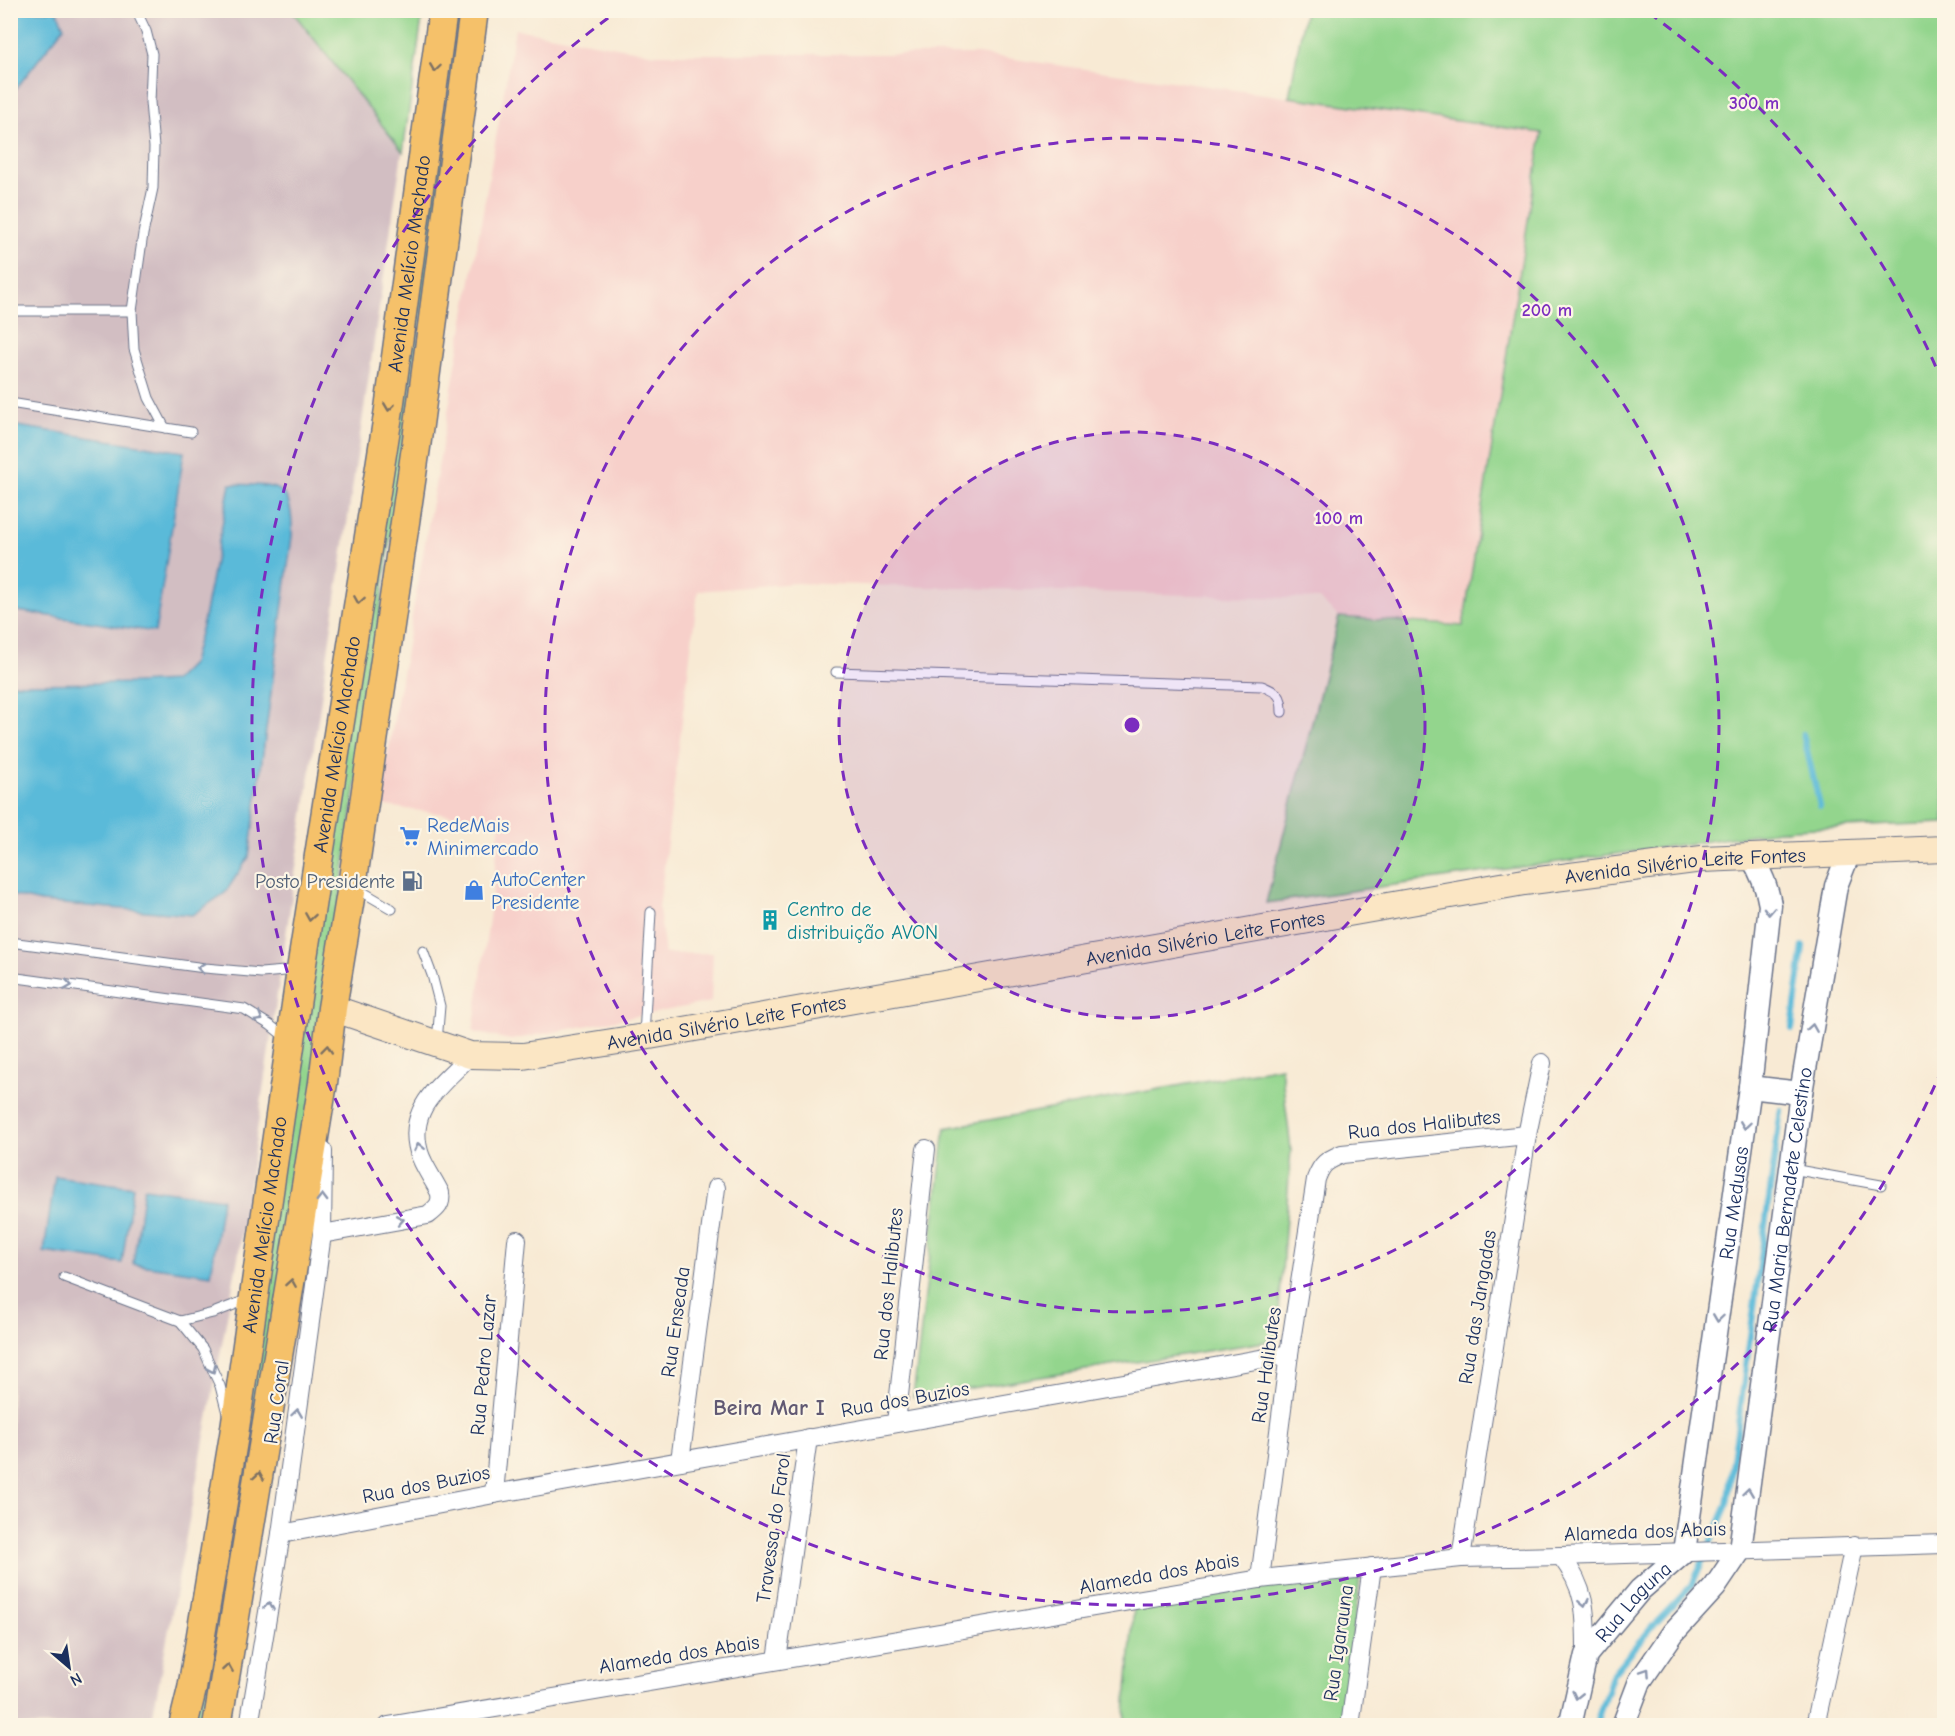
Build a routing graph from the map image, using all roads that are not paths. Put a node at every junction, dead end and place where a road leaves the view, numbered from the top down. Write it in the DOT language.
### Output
graph roads {
  1 [pos="136,10"];
  2 [pos="443,10"];
  3 [pos="474,10"];
  4 [pos="10,311"];
  5 [pos="132,311"];
  6 [pos="10,403"];
  7 [pos="165,428"];
  8 [pos="191,432"];
  9 [pos="836,672"];
  10 [pos="1282,712"];
  11 [pos="1944,849"];
  12 [pos="1848,852"];
  13 [pos="1751,856"];
  14 [pos="352,886"];
  15 [pos="392,909"];
  16 [pos="651,912"];
  17 [pos="10,942"];
  18 [pos="423,951"];
  19 [pos="302,970"];
  20 [pos="10,977"];
  21 [pos="332,1008"];
  22 [pos="644,1037"];
  23 [pos="292,1042"];
  24 [pos="437,1044"];
  25 [pos="470,1055"];
  26 [pos="1542,1064"];
  27 [pos="323,1083"];
  28 [pos="1750,1087"];
  29 [pos="1801,1092"];
  30 [pos="1527,1135"];
  31 [pos="926,1149"];
  32 [pos="1327,1161"];
  33 [pos="1792,1169"];
  34 [pos="1881,1185"];
  35 [pos="716,1188"];
  36 [pos="322,1234"];
  37 [pos="517,1240"];
  38 [pos="64,1277"];
  39 [pos="254,1298"];
  40 [pos="180,1321"];
  41 [pos="1289,1354"];
  42 [pos="896,1423"];
  43 [pos="234,1435"];
  44 [pos="808,1438"];
  45 [pos="680,1461"];
  46 [pos="494,1494"];
  47 [pos="281,1534"];
  48 [pos="1944,1544"];
  49 [pos="1854,1546"];
  50 [pos="1737,1550"];
  51 [pos="1689,1551"];
  52 [pos="1562,1556"];
  53 [pos="1461,1558"];
  54 [pos="1372,1567"];
  55 [pos="1260,1579"];
  56 [pos="1586,1654"];
  57 [pos="777,1660"];
  58 [pos="183,1725"];
  59 [pos="217,1725"];
  60 [pos="249,1725"];
  61 [pos="388,1725"];
  62 [pos="1350,1725"];
  63 [pos="1570,1725"];
  64 [pos="1623,1725"];
  65 [pos="1815,1725"];
  1 -- 5 [label="lane"];
  2 -- 19 [label="main road, Avenida Melício Machado, one-way"];
  3 -- 14 [label="main road, Avenida Melício Machado"];
  4 -- 5 [label="lane"];
  5 -- 7 [label="lane"];
  6 -- 7 [label="lane"];
  7 -- 8 [label="lane"];
  9 -- 10 [label="lane"];
  11 -- 12 [label="main road, Avenida Silvério Leite Fontes"];
  12 -- 13 [label="main road, Avenida Silvério Leite Fontes"];
  29 -- 12 [label="street, Rua Maria Bernadete Celestino, one-way"];
  13 -- 22 [label="main road, Avenida Silvério Leite Fontes"];
  13 -- 28 [label="street, Rua Medusas, one-way"];
  14 -- 15 [label="lane"];
  14 -- 21 [label="main road, Avenida Melício Machado"];
  16 -- 22 [label="lane"];
  19 -- 17 [label="lane, one-way"];
  18 -- 24 [label="lane"];
  19 -- 23 [label="main road, Avenida Melício Machado"];
  20 -- 23 [label="lane, one-way"];
  21 -- 24 [label="main road, Avenida Silvério Leite Fontes"];
  27 -- 21 [label="main road, Avenida Melício Machado, one-way"];
  22 -- 25 [label="main road, Avenida Silvério Leite Fontes"];
  23 -- 39 [label="main road, Avenida Melício Machado"];
  24 -- 25 [label="main road, Avenida Silvério Leite Fontes"];
  36 -- 25 [label="street, one-way"];
  26 -- 30 [label="street, Rua das Jangadas"];
  36 -- 27 [label="street, Rua Coral, one-way"];
  59 -- 27 [label="main road, Avenida Melício Machado, one-way"];
  28 -- 29 [label="street"];
  28 -- 51 [label="street, Rua Medusas, one-way"];
  29 -- 33 [label="street, Rua Maria Bernadete Celestino"];
  30 -- 32 [label="street, Rua dos Halibutes"];
  30 -- 53 [label="street, Rua das Jangadas"];
  31 -- 42 [label="street, Rua dos Halibutes"];
  32 -- 41 [label="street, Rua Halibutes"];
  33 -- 34 [label="lane"];
  50 -- 33 [label="street, Rua Maria Bernadete Celestino, one-way"];
  35 -- 45 [label="street, Rua Enseada"];
  47 -- 36 [label="street, Rua Coral, one-way"];
  37 -- 46 [label="street, Rua Pedro Lazar"];
  38 -- 40 [label="lane"];
  39 -- 40 [label="lane"];
  39 -- 43 [label="main road, Avenida Melício Machado"];
  40 -- 43 [label="lane, one-way"];
  41 -- 42 [label="street, Rua dos Buzios"];
  41 -- 55 [label="street, Rua Halibutes"];
  42 -- 44 [label="street, Rua dos Buzios"];
  43 -- 58 [label="main road, Avenida Melício Machado"];
  44 -- 45 [label="street, Rua dos Buzios"];
  44 -- 57 [label="street, Travessa do Farol"];
  45 -- 46 [label="street, Rua dos Buzios"];
  46 -- 47 [label="street, Rua dos Buzios"];
  60 -- 47 [label="street, Rua Coral, one-way"];
  48 -- 49 [label="street, Alameda dos Abais"];
  49 -- 50 [label="street, Alameda dos Abais"];
  49 -- 65 [label="street"];
  50 -- 51 [label="street, Alameda dos Abais"];
  64 -- 50 [label="street, one-way"];
  51 -- 52 [label="street, Alameda dos Abais"];
  51 -- 56 [label="street, Rua Laguna"];
  52 -- 53 [label="street, Alameda dos Abais"];
  52 -- 56 [label="street, Rua Laguna, one-way"];
  53 -- 54 [label="street, Alameda dos Abais"];
  54 -- 55 [label="street, Alameda dos Abais"];
  54 -- 62 [label="street, Rua Igarauna"];
  55 -- 57 [label="street, Alameda dos Abais"];
  56 -- 63 [label="street, Rua Laguna, one-way"];
  57 -- 61 [label="street, Alameda dos Abais"];
}
